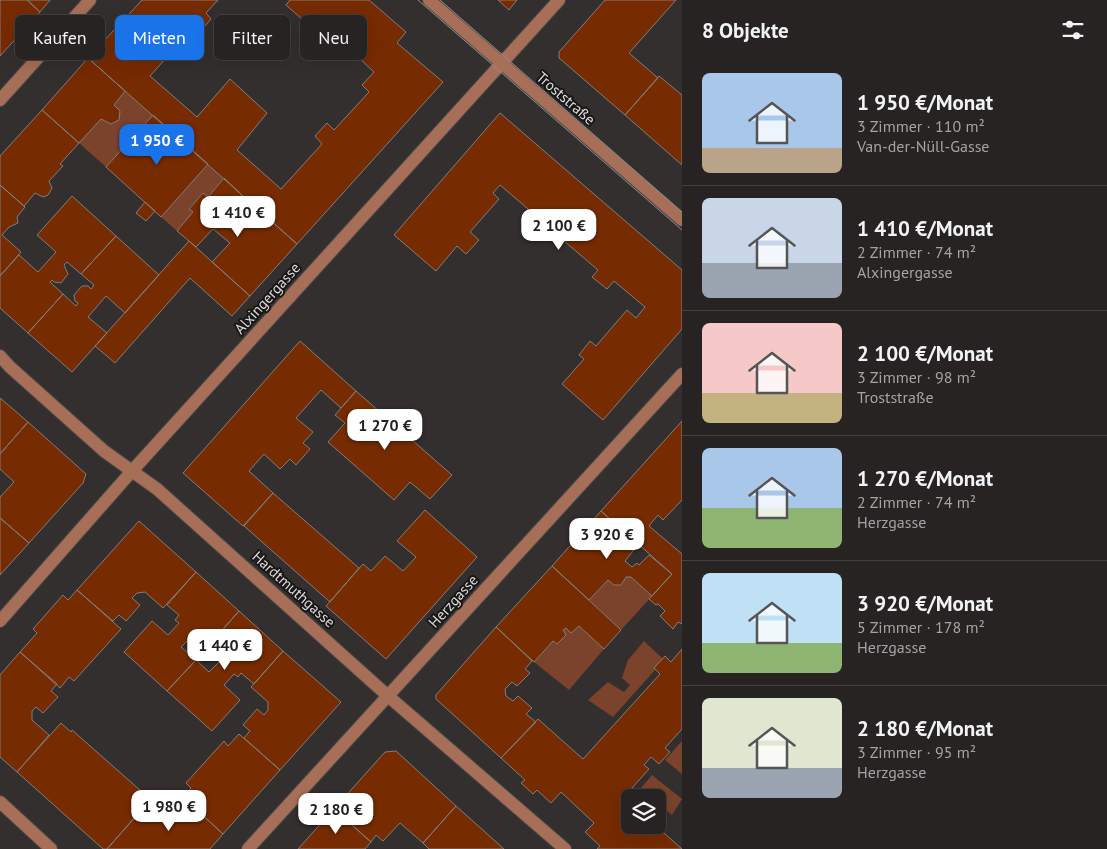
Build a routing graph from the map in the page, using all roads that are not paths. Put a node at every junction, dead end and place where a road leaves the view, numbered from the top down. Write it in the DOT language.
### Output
graph roads {
  1 [pos="90,0"];
  2 [pos="429,0"];
  3 [pos="559,0"];
  4 [pos="502,64"];
  5 [pos="0,100"];
  6 [pos="682,220"];
  7 [pos="0,356"];
  8 [pos="682,374"];
  9 [pos="132,471"];
  10 [pos="0,621"];
  11 [pos="388,696"];
  12 [pos="0,802"];
  13 [pos="51,849"];
  14 [pos="248,849"];
  15 [pos="565,849"];
  1 -- 5 [label="street"];
  2 -- 4 [label="street, Troststraße"];
  3 -- 4 [label="street, Alxingergasse"];
  4 -- 6 [label="street, Troststraße"];
  4 -- 9 [label="street, Alxingergasse"];
  7 -- 9 [label="street, Hardtmuthgasse"];
  8 -- 11 [label="street, Herzgasse"];
  9 -- 10 [label="street, Alxingergasse"];
  9 -- 11 [label="street, Hardtmuthgasse"];
  11 -- 14 [label="street, Herzgasse"];
  11 -- 15 [label="street, Hardtmuthgasse"];
  12 -- 13 [label="street"];
}
